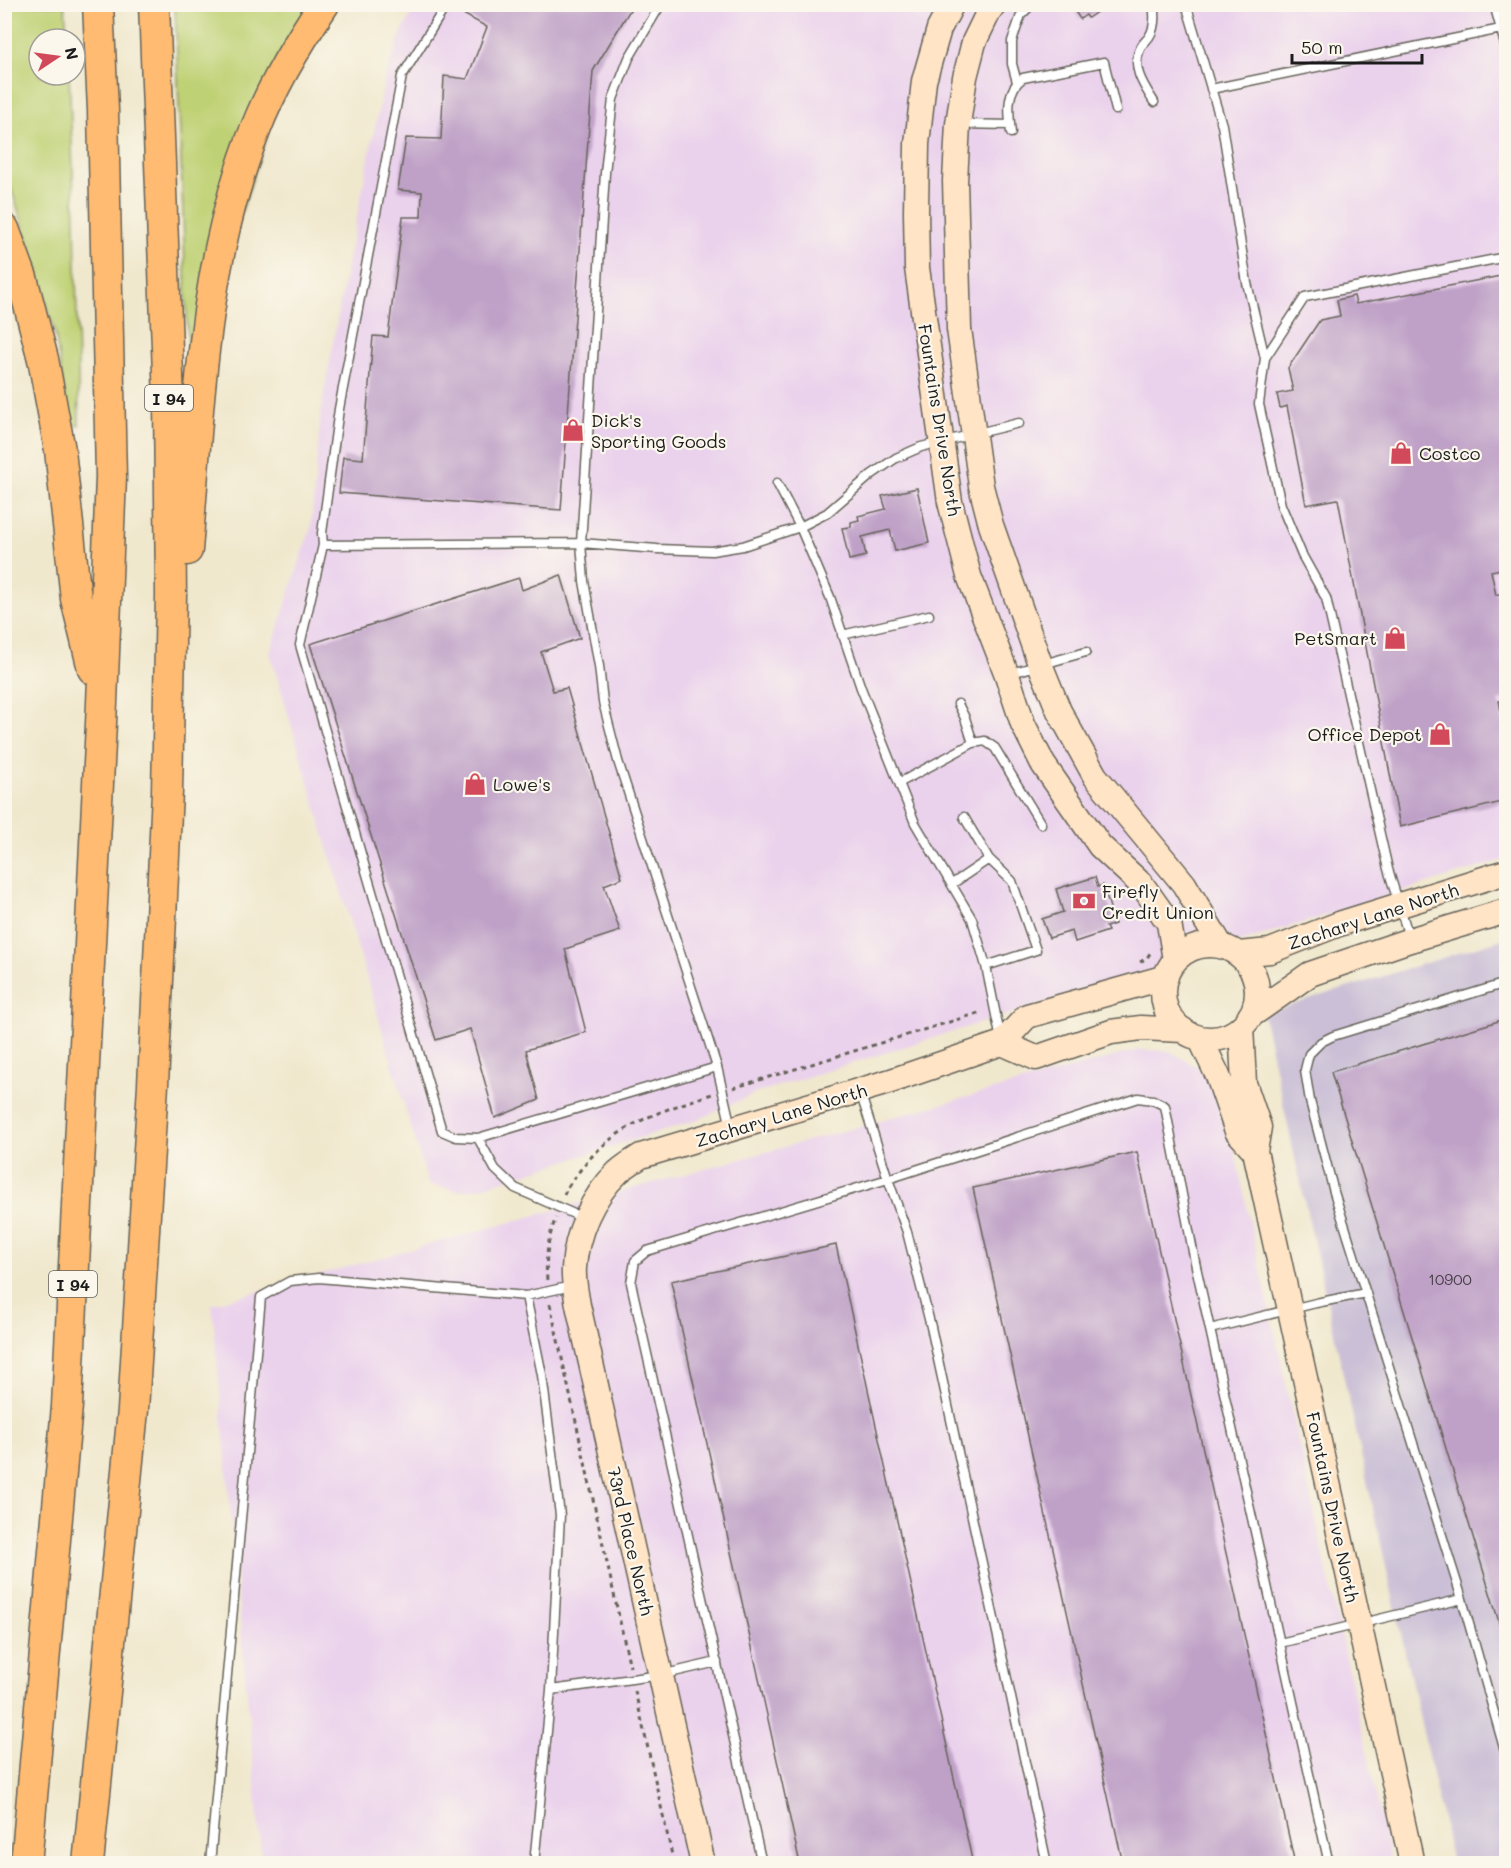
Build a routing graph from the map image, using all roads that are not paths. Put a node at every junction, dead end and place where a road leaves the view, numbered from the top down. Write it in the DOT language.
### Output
graph roads {
  1 [pos="98,4"];
  2 [pos="154,4"];
  3 [pos="324,4"];
  4 [pos="447,4"];
  5 [pos="661,4"];
  6 [pos="952,4"];
  7 [pos="994,4"];
  8 [pos="1032,4"];
  9 [pos="1153,4"];
  10 [pos="1186,4"];
  11 [pos="1494,4"];
  12 [pos="1501,29"];
  13 [pos="1506,48"];
  14 [pos="1017,82"];
  15 [pos="1211,89"];
  16 [pos="1154,102"];
  17 [pos="1116,110"];
  18 [pos="958,124"];
  19 [pos="4,229"];
  20 [pos="1506,257"];
  21 [pos="1265,358"];
  22 [pos="1019,423"];
  23 [pos="974,434"];
  24 [pos="941,441"];
  25 [pos="777,483"];
  26 [pos="800,527"];
  27 [pos="581,543"];
  28 [pos="323,545"];
  29 [pos="929,615"];
  30 [pos="842,635"];
  31 [pos="1086,652"];
  32 [pos="1040,664"];
  33 [pos="1007,675"];
  34 [pos="102,703"];
  35 [pos="958,704"];
  36 [pos="973,743"];
  37 [pos="899,783"];
  38 [pos="167,792"];
  39 [pos="964,817"];
  40 [pos="1041,824"];
  41 [pos="989,859"];
  42 [pos="1506,872"];
  43 [pos="952,885"];
  44 [pos="1400,906"];
  45 [pos="1506,910"];
  46 [pos="1410,940"];
  47 [pos="1229,950"];
  48 [pos="986,966"];
  49 [pos="1171,969"];
  50 [pos="1506,984"];
  51 [pos="1246,1021"];
  52 [pos="1191,1034"];
  53 [pos="1002,1043"];
  54 [pos="717,1067"];
  55 [pos="860,1091"];
  56 [pos="732,1130"];
  57 [pos="478,1138"];
  58 [pos="1255,1150"];
  59 [pos="888,1179"];
  60 [pos="585,1219"];
  61 [pos="575,1285"];
  62 [pos="1366,1293"];
  63 [pos="526,1296"];
  64 [pos="1290,1310"];
  65 [pos="1210,1329"];
  66 [pos="1462,1599"];
  67 [pos="1359,1623"];
  68 [pos="1280,1643"];
  69 [pos="717,1662"];
  70 [pos="661,1675"];
  71 [pos="550,1690"];
  72 [pos="1506,1755"];
  73 [pos="26,1863"];
  74 [pos="88,1863"];
  75 [pos="210,1863"];
  76 [pos="534,1863"];
  77 [pos="703,1863"];
  78 [pos="762,1863"];
  79 [pos="1047,1863"];
  80 [pos="1329,1863"];
  81 [pos="1412,1863"];
  1 -- 34 [label="highway, I 94"];
  2 -- 38 [label="highway, I 94"];
  3 -- 38 [label="highway"];
  4 -- 28 [label="lane"];
  5 -- 27 [label="lane"];
  6 -- 24 [label="street, Fountains Drive North"];
  7 -- 18 [label="street, Fountains Drive North"];
  8 -- 14 [label="lane"];
  9 -- 16 [label="lane"];
  10 -- 15 [label="lane"];
  11 -- 12 [label="lane"];
  12 -- 13 [label="lane"];
  12 -- 15 [label="lane"];
  14 -- 17 [label="lane"];
  14 -- 18 [label="lane"];
  15 -- 21 [label="lane"];
  18 -- 23 [label="street, Fountains Drive North"];
  19 -- 34 [label="highway"];
  20 -- 21 [label="lane"];
  21 -- 44 [label="lane"];
  22 -- 23 [label="lane"];
  23 -- 24 [label="lane"];
  23 -- 32 [label="street, Fountains Drive North"];
  24 -- 26 [label="lane"];
  24 -- 33 [label="street, Fountains Drive North"];
  25 -- 26 [label="lane"];
  26 -- 27 [label="lane"];
  26 -- 30 [label="lane"];
  27 -- 28 [label="lane"];
  27 -- 54 [label="lane"];
  28 -- 57 [label="lane"];
  29 -- 30 [label="lane"];
  30 -- 37 [label="lane"];
  31 -- 32 [label="lane"];
  32 -- 33 [label="lane"];
  32 -- 47 [label="street, Fountains Drive North"];
  33 -- 49 [label="street, Fountains Drive North"];
  34 -- 73 [label="highway, I 94"];
  35 -- 36 [label="lane"];
  36 -- 37 [label="lane"];
  36 -- 40 [label="lane"];
  37 -- 43 [label="lane"];
  38 -- 74 [label="highway, I 94"];
  39 -- 41 [label="lane"];
  41 -- 43 [label="lane"];
  41 -- 48 [label="lane"];
  42 -- 44 [label="street, Zachary Lane North"];
  43 -- 48 [label="lane"];
  44 -- 46 [label="lane"];
  44 -- 47 [label="street, Zachary Lane North"];
  45 -- 46 [label="street, Zachary Lane North"];
  46 -- 51 [label="street, Zachary Lane North"];
  47 -- 49 [label="street"];
  47 -- 51 [label="street"];
  48 -- 53 [label="lane"];
  49 -- 52 [label="street"];
  49 -- 53 [label="street, Zachary Lane North"];
  50 -- 62 [label="lane"];
  51 -- 52 [label="street"];
  51 -- 58 [label="street, Fountains Drive North"];
  52 -- 53 [label="street"];
  52 -- 58 [label="street, Fountains Drive North"];
  53 -- 55 [label="street, Zachary Lane North"];
  54 -- 56 [label="lane"];
  54 -- 57 [label="lane"];
  55 -- 56 [label="street, Zachary Lane North"];
  55 -- 59 [label="lane"];
  56 -- 60 [label="street, Zachary Lane North"];
  57 -- 60 [label="lane"];
  58 -- 64 [label="street, Fountains Drive North"];
  59 -- 65 [label="lane"];
  59 -- 69 [label="lane"];
  59 -- 79 [label="lane"];
  60 -- 61 [label="street, 73rd Place North"];
  61 -- 63 [label="lane"];
  61 -- 70 [label="street, 73rd Place North"];
  62 -- 64 [label="lane"];
  62 -- 66 [label="lane"];
  63 -- 71 [label="lane"];
  63 -- 75 [label="lane"];
  64 -- 65 [label="lane"];
  64 -- 67 [label="street, Fountains Drive North"];
  65 -- 68 [label="lane"];
  66 -- 67 [label="lane"];
  66 -- 72 [label="lane"];
  67 -- 68 [label="lane"];
  67 -- 81 [label="street, Fountains Drive North"];
  68 -- 80 [label="lane"];
  69 -- 70 [label="lane"];
  69 -- 78 [label="lane"];
  70 -- 71 [label="lane"];
  70 -- 77 [label="street, 73rd Place North"];
  71 -- 76 [label="lane"];
}
